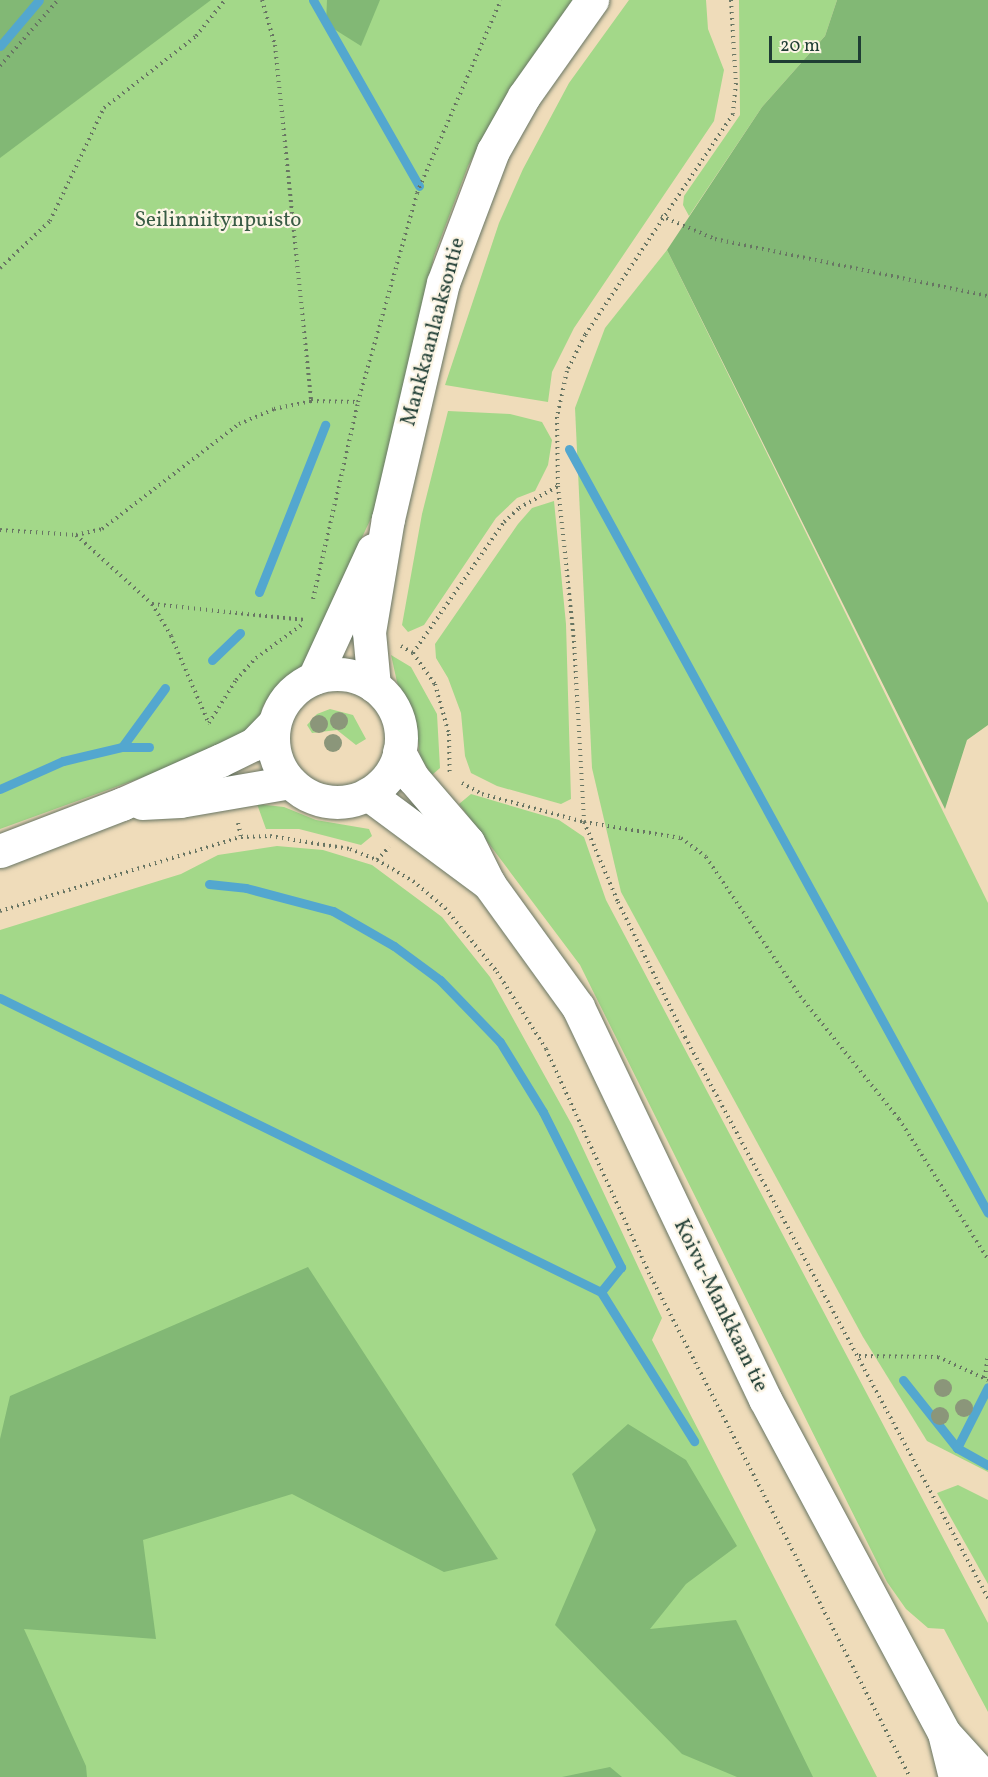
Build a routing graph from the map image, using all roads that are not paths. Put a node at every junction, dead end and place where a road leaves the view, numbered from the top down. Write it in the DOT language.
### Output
graph roads {
  1 [pos="592,0"];
  2 [pos="388,519"];
  3 [pos="314,678"];
  4 [pos="374,686"];
  5 [pos="274,723"];
  6 [pos="399,752"];
  7 [pos="290,782"];
  8 [pos="368,794"];
  9 [pos="122,804"];
  10 [pos="0,851"];
  11 [pos="489,885"];
  12 [pos="944,1733"];
  13 [pos="955,1777"];
  14 [pos="984,1777"];
  1 -- 2 [label="main road, Mankkaanlaaksontie"];
  2 -- 3 [label="main road, Mankkaanlaaksontie"];
  2 -- 4 [label="main road, Mankkaanlaaksontie"];
  3 -- 4 [label="main road"];
  3 -- 5 [label="main road"];
  4 -- 6 [label="main road"];
  5 -- 7 [label="main road"];
  5 -- 9 [label="main road"];
  6 -- 8 [label="main road"];
  6 -- 11 [label="main road, Koivu-Mankkaan tie"];
  7 -- 8 [label="main road"];
  7 -- 9 [label="main road"];
  8 -- 11 [label="main road, Koivu-Mankkaan tie"];
  9 -- 10 [label="main road"];
  11 -- 12 [label="main road, Koivu-Mankkaan tie"];
  12 -- 13 [label="main road, Koivu-Mankkaan tie"];
  12 -- 14 [label="main road, Koivu-Mankkaan tie"];
}
